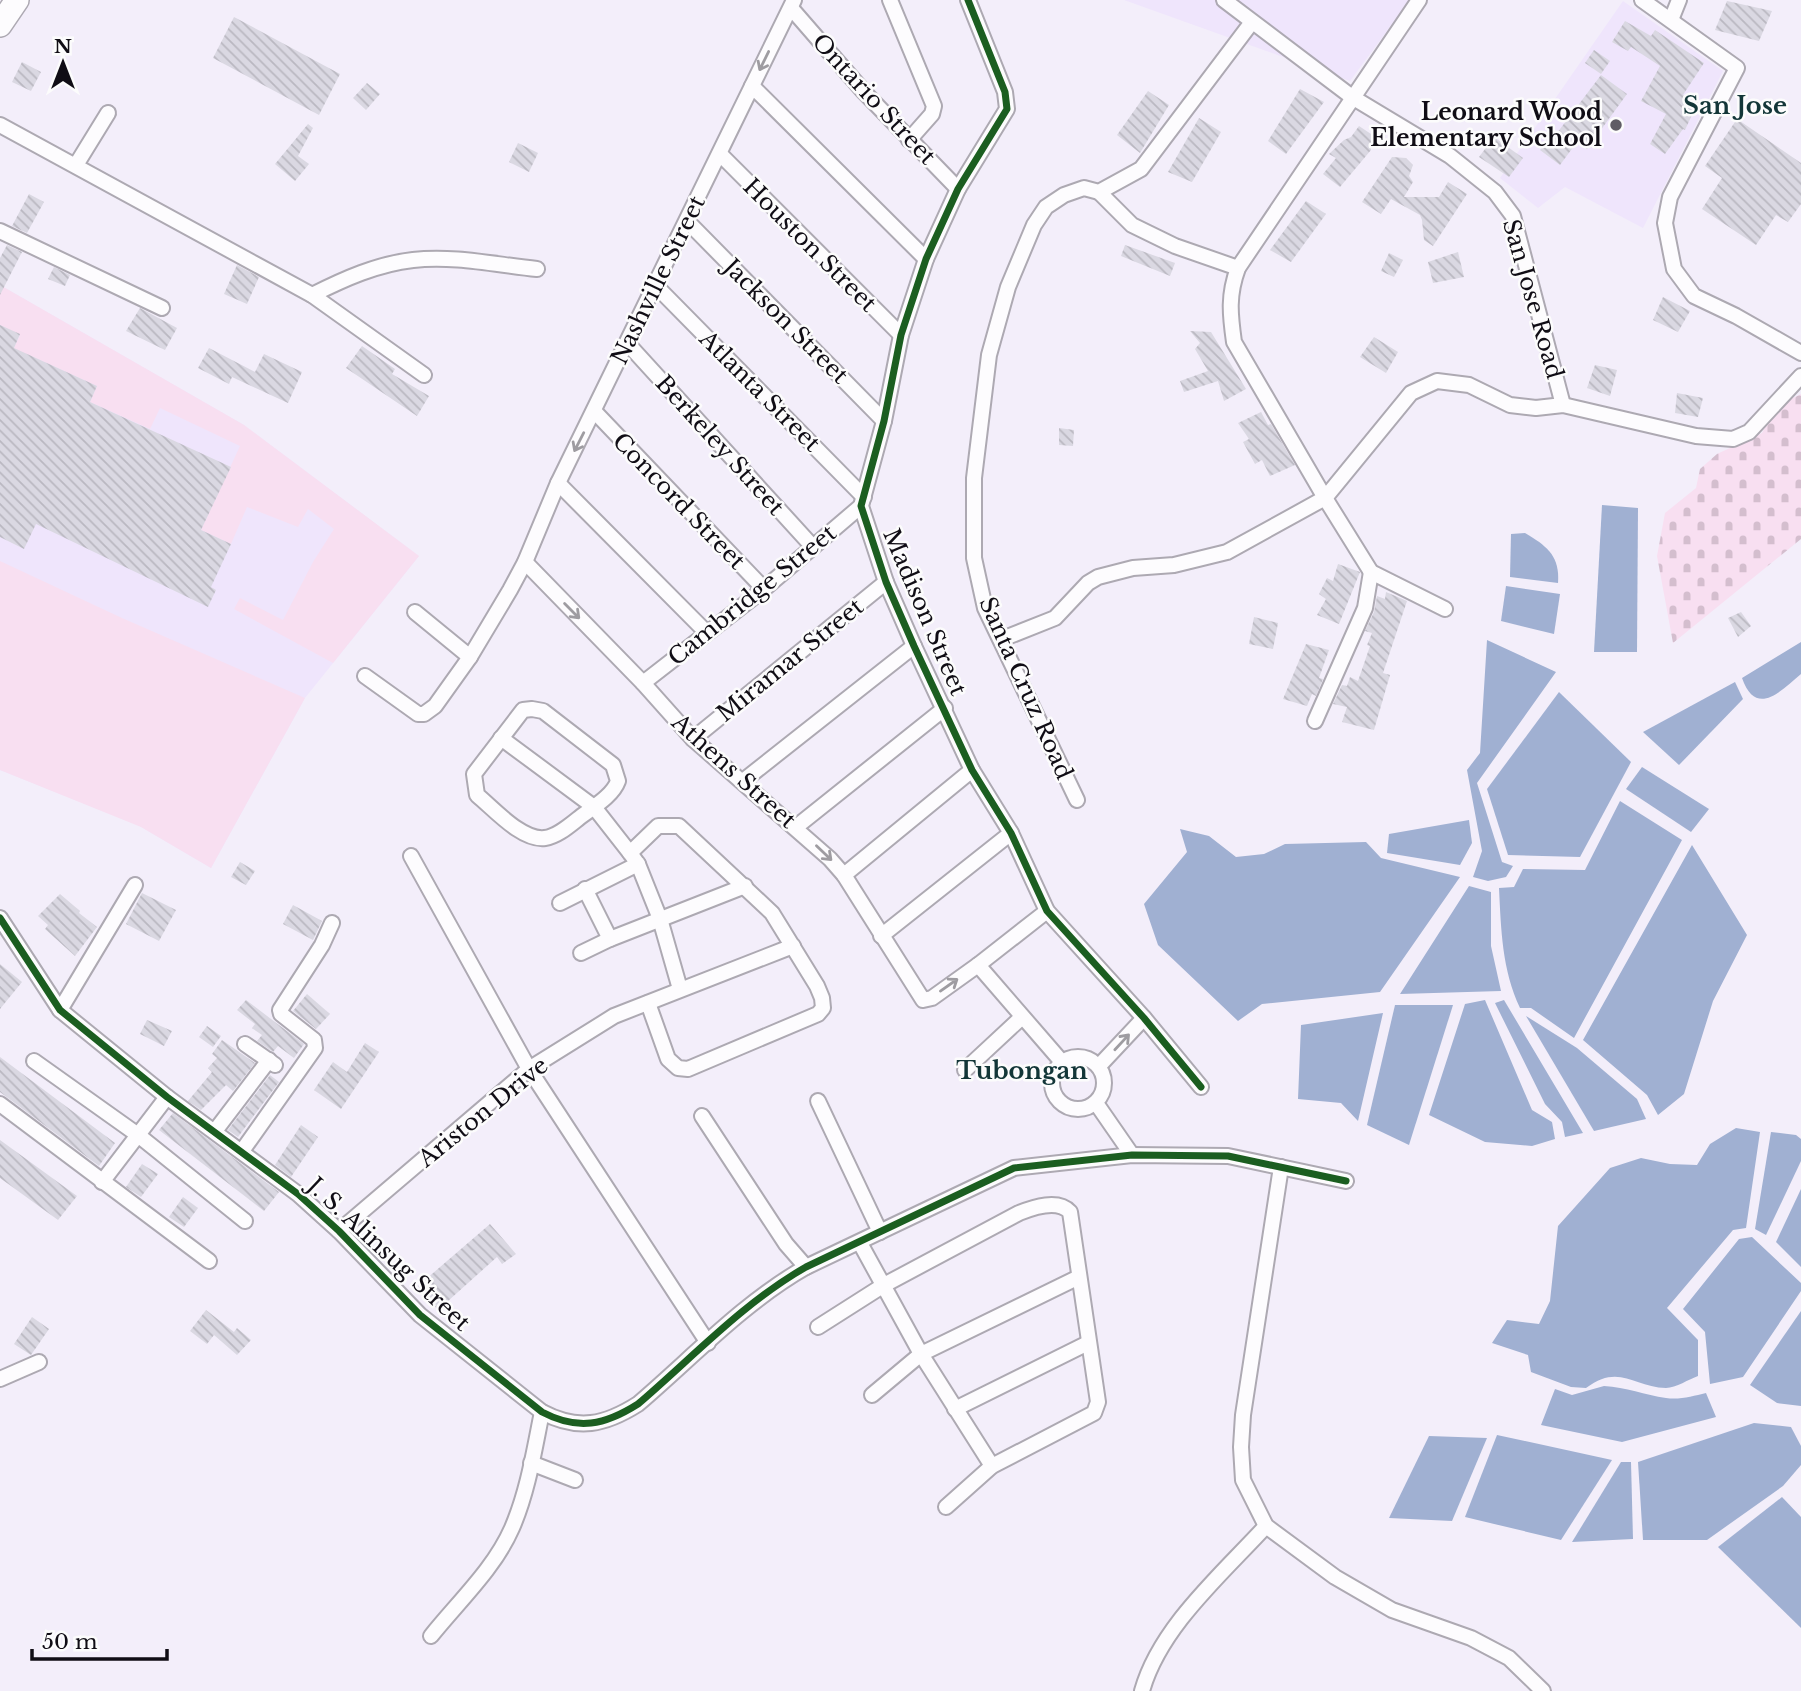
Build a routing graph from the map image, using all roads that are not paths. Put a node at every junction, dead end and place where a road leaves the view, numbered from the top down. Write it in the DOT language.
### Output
graph roads {
  1 [pos="17,0"];
  2 [pos="890,0"];
  3 [pos="968,0"];
  4 [pos="1224,0"];
  5 [pos="1419,0"];
  6 [pos="1642,0"];
  7 [pos="1679,0"];
  8 [pos="792,4"];
  9 [pos="1671,20"];
  10 [pos="1252,22"];
  11 [pos="0,25"];
  12 [pos="752,86"];
  13 [pos="1352,97"];
  14 [pos="108,113"];
  15 [pos="0,125"];
  16 [pos="909,140"];
  17 [pos="719,154"];
  18 [pos="76,165"];
  19 [pos="958,189"];
  20 [pos="1099,192"];
  21 [pos="687,221"];
  22 [pos="0,231"];
  23 [pos="926,259"];
  24 [pos="1238,268"];
  25 [pos="537,269"];
  26 [pos="656,286"];
  27 [pos="312,295"];
  28 [pos="162,308"];
  29 [pos="901,335"];
  30 [pos="628,344"];
  31 [pos="1801,353"];
  32 [pos="424,375"];
  33 [pos="1801,376"];
  34 [pos="1563,405"];
  35 [pos="594,412"];
  36 [pos="884,421"];
  37 [pos="558,483"];
  38 [pos="1325,498"];
  39 [pos="862,502"];
  40 [pos="813,547"];
  41 [pos="525,562"];
  42 [pos="1371,572"];
  43 [pos="887,582"];
  44 [pos="764,589"];
  45 [pos="1446,609"];
  46 [pos="415,612"];
  47 [pos="706,632"];
  48 [pos="1002,639"];
  49 [pos="914,646"];
  50 [pos="470,657"];
  51 [pos="365,676"];
  52 [pos="643,683"];
  53 [pos="944,708"];
  54 [pos="1315,721"];
  55 [pos="501,738"];
  56 [pos="693,739"];
  57 [pos="972,769"];
  58 [pos="743,781"];
  59 [pos="1077,800"];
  60 [pos="594,807"];
  61 [pos="796,827"];
  62 [pos="1011,833"];
  63 [pos="411,856"];
  64 [pos="634,859"];
  65 [pos="844,875"];
  66 [pos="135,886"];
  67 [pos="745,886"];
  68 [pos="585,889"];
  69 [pos="561,904"];
  70 [pos="1047,911"];
  71 [pos="0,918"];
  72 [pos="660,919"];
  73 [pos="332,923"];
  74 [pos="881,936"];
  75 [pos="610,939"];
  76 [pos="793,946"];
  77 [pos="581,953"];
  78 [pos="978,965"];
  79 [pos="680,989"];
  80 [pos="648,1003"];
  81 [pos="61,1010"];
  82 [pos="1022,1017"];
  83 [pos="1144,1018"];
  84 [pos="245,1044"];
  85 [pos="34,1060"];
  86 [pos="1062,1062"];
  87 [pos="1099,1066"];
  88 [pos="529,1069"];
  89 [pos="965,1070"];
  90 [pos="1201,1087"];
  91 [pos="167,1097"];
  92 [pos="817,1101"];
  93 [pos="1096,1103"];
  94 [pos="0,1104"];
  95 [pos="702,1116"];
  96 [pos="215,1131"];
  97 [pos="138,1135"];
  98 [pos="242,1151"];
  99 [pos="1132,1155"];
  100 [pos="1281,1167"];
  101 [pos="1346,1181"];
  102 [pos="102,1182"];
  103 [pos="245,1221"];
  104 [pos="339,1231"];
  105 [pos="880,1232"];
  106 [pos="860,1243"];
  107 [pos="209,1261"];
  108 [pos="806,1267"];
  109 [pos="1079,1277"];
  110 [pos="884,1285"];
  111 [pos="818,1327"];
  112 [pos="708,1343"];
  113 [pos="1088,1343"];
  114 [pos="921,1354"];
  115 [pos="39,1362"];
  116 [pos="0,1379"];
  117 [pos="872,1395"];
  118 [pos="954,1409"];
  119 [pos="542,1412"];
  120 [pos="531,1463"];
  121 [pos="992,1466"];
  122 [pos="575,1480"];
  123 [pos="946,1507"];
  124 [pos="1266,1526"];
  125 [pos="431,1636"];
  126 [pos="1142,1691"];
  127 [pos="1543,1691"];
  1 -- 11 [label="main road"];
  2 -- 16 [label="street"];
  3 -- 19 [label="street"];
  4 -- 10 [label="street, San Jose Road"];
  5 -- 13 [label="street"];
  6 -- 9 [label="street"];
  7 -- 9 [label="street"];
  8 -- 12 [label="street, Nashville Street, one-way"];
  8 -- 16 [label="street, Ontario Street"];
  9 -- 31 [label="street"];
  10 -- 13 [label="street, San Jose Road"];
  10 -- 20 [label="street, Santa Cruz Road"];
  12 -- 17 [label="street, Nashville Street"];
  12 -- 23 [label="street"];
  13 -- 24 [label="street"];
  13 -- 34 [label="street, San Jose Road"];
  14 -- 18 [label="street"];
  15 -- 18 [label="street"];
  16 -- 19 [label="street, Ontario Street"];
  17 -- 21 [label="street, Nashville Street"];
  17 -- 29 [label="street, Houston Street"];
  18 -- 27 [label="street"];
  19 -- 23 [label="street"];
  20 -- 24 [label="street"];
  20 -- 48 [label="street, Santa Cruz Road"];
  21 -- 26 [label="street, Nashville Street"];
  21 -- 36 [label="street, Jackson Street"];
  22 -- 28 [label="street"];
  23 -- 29 [label="street"];
  24 -- 38 [label="street"];
  25 -- 27 [label="street"];
  26 -- 30 [label="street, Nashville Street"];
  26 -- 39 [label="street, Atlanta Street"];
  27 -- 32 [label="street"];
  29 -- 36 [label="street"];
  30 -- 35 [label="street, Nashville Street"];
  30 -- 40 [label="street, Berkeley Street"];
  33 -- 34 [label="street"];
  34 -- 38 [label="street"];
  35 -- 37 [label="street, Nashville Street, one-way"];
  35 -- 44 [label="street, Concord Street"];
  36 -- 39 [label="street"];
  37 -- 41 [label="street, Nashville Street"];
  37 -- 47 [label="street"];
  38 -- 42 [label="street"];
  38 -- 48 [label="street"];
  39 -- 40 [label="street, Cambridge Street"];
  39 -- 43 [label="street, Madison Street"];
  40 -- 44 [label="street, Cambridge Street"];
  41 -- 50 [label="street, Nashville Street"];
  41 -- 52 [label="street, Athens Street, one-way"];
  42 -- 45 [label="street"];
  42 -- 54 [label="street"];
  43 -- 49 [label="street, Madison Street"];
  43 -- 56 [label="street, Miramar Street"];
  44 -- 47 [label="street, Cambridge Street"];
  46 -- 50 [label="street"];
  47 -- 52 [label="street, Cambridge Street"];
  48 -- 59 [label="street, Santa Cruz Road"];
  49 -- 53 [label="street, Madison Street"];
  49 -- 58 [label="street"];
  50 -- 51 [label="street, Nashville Street"];
  52 -- 56 [label="street, Athens Street"];
  53 -- 57 [label="street, Madison Street"];
  53 -- 61 [label="street"];
  55 -- 60 [label="street"];
  55 -- 60 [label="street"];
  55 -- 60 [label="street"];
  56 -- 58 [label="street, Athens Street"];
  57 -- 62 [label="street, Madison Street"];
  57 -- 65 [label="street"];
  58 -- 61 [label="street, Athens Street"];
  60 -- 64 [label="street"];
  61 -- 65 [label="street, Athens Street, one-way"];
  62 -- 70 [label="street, Madison Street"];
  62 -- 74 [label="street"];
  63 -- 88 [label="street"];
  64 -- 67 [label="street"];
  64 -- 68 [label="street"];
  64 -- 72 [label="street"];
  65 -- 74 [label="street, Athens Street"];
  66 -- 81 [label="street"];
  67 -- 72 [label="street"];
  67 -- 76 [label="street"];
  68 -- 69 [label="street"];
  68 -- 75 [label="street"];
  70 -- 78 [label="street"];
  70 -- 83 [label="street, Madison Street"];
  71 -- 81 [label="street, J. S. Alinsug Street"];
  72 -- 75 [label="street"];
  72 -- 79 [label="street"];
  73 -- 98 [label="street"];
  74 -- 78 [label="street, Athens Street, one-way"];
  75 -- 77 [label="street"];
  76 -- 79 [label="street, Ariston Drive"];
  76 -- 80 [label="street"];
  78 -- 82 [label="street"];
  79 -- 80 [label="street, Ariston Drive"];
  80 -- 88 [label="street, Ariston Drive"];
  81 -- 91 [label="street, J. S. Alinsug Street"];
  82 -- 86 [label="street"];
  82 -- 89 [label="street"];
  87 -- 83 [label="street, one-way"];
  83 -- 90 [label="street, Madison Street"];
  84 -- 96 [label="street"];
  85 -- 97 [label="street"];
  86 -- 87 [label="street"];
  86 -- 93 [label="street"];
  87 -- 93 [label="street"];
  88 -- 104 [label="street, Ariston Drive"];
  88 -- 112 [label="street"];
  91 -- 96 [label="street, J. S. Alinsug Street"];
  91 -- 97 [label="street"];
  92 -- 105 [label="street"];
  93 -- 99 [label="street"];
  94 -- 102 [label="street"];
  95 -- 108 [label="street"];
  96 -- 98 [label="street, J. S. Alinsug Street"];
  97 -- 102 [label="street"];
  97 -- 103 [label="street"];
  98 -- 104 [label="street, J. S. Alinsug Street"];
  99 -- 100 [label="street, J. S. Alinsug Street"];
  99 -- 105 [label="street, J. S. Alinsug Street"];
  100 -- 101 [label="street, J. S. Alinsug Street"];
  100 -- 124 [label="street"];
  102 -- 107 [label="street"];
  104 -- 119 [label="street, J. S. Alinsug Street"];
  105 -- 106 [label="street, J. S. Alinsug Street"];
  106 -- 108 [label="street, J. S. Alinsug Street"];
  106 -- 110 [label="street"];
  108 -- 112 [label="street, J. S. Alinsug Street"];
  109 -- 110 [label="street"];
  109 -- 113 [label="street"];
  109 -- 114 [label="street"];
  110 -- 111 [label="street"];
  110 -- 114 [label="street"];
  112 -- 119 [label="street, J. S. Alinsug Street"];
  113 -- 118 [label="street"];
  113 -- 121 [label="street"];
  114 -- 117 [label="street"];
  114 -- 118 [label="street"];
  115 -- 116 [label="street"];
  118 -- 121 [label="street"];
  119 -- 120 [label="street"];
  120 -- 122 [label="street"];
  120 -- 125 [label="street"];
  121 -- 123 [label="street"];
  124 -- 126 [label="street"];
  124 -- 127 [label="street"];
}
